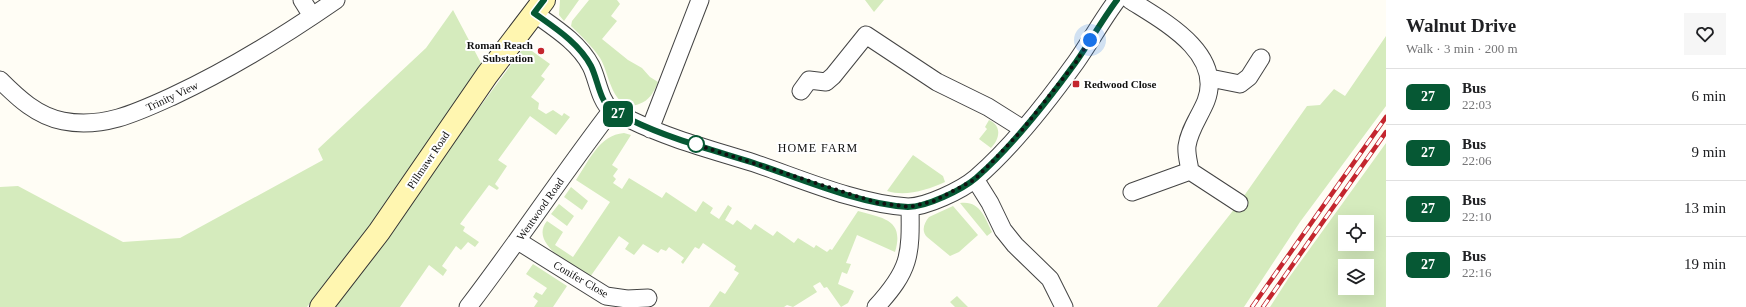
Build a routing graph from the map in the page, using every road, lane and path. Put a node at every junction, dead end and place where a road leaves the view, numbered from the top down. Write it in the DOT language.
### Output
graph roads {
  1 [pos="302,0"];
  2 [pos="336,0"];
  3 [pos="700,0"];
  4 [pos="1130,0"];
  5 [pos="1110,2"];
  6 [pos="539,7"];
  7 [pos="312,16"];
  8 [pos="1261,58"];
  9 [pos="1210,78"];
  10 [pos="0,80"];
  11 [pos="801,91"];
  12 [pos="611,110"];
  13 [pos="650,129"];
  14 [pos="1023,129"];
  15 [pos="1190,170"];
  16 [pos="974,180"];
  17 [pos="1132,192"];
  18 [pos="1239,203"];
  19 [pos="910,207"];
  20 [pos="518,241"];
  21 [pos="648,298"];
  22 [pos="626,303"];
  23 [pos="321,307"];
  24 [pos="468,307"];
  25 [pos="876,307"];
  26 [pos="1064,307"];
  1 -- 7 [label="street"];
  2 -- 7 [label="street, Trinity View"];
  3 -- 13 [label="street"];
  4 -- 9 [label="street"];
  5 -- 14 [label="street"];
  6 -- 12 [label="street"];
  6 -- 23 [label="street, Pillmawr Road"];
  7 -- 10 [label="street, Trinity View"];
  8 -- 9 [label="street"];
  9 -- 15 [label="street"];
  11 -- 14 [label="street"];
  12 -- 13 [label="street"];
  12 -- 20 [label="street, Wentwood Road"];
  13 -- 19 [label="street"];
  14 -- 16 [label="street"];
  15 -- 17 [label="street"];
  15 -- 18 [label="street"];
  16 -- 19 [label="street"];
  16 -- 26 [label="street"];
  19 -- 25 [label="street"];
  20 -- 22 [label="street, Conifer Close"];
  20 -- 24 [label="street, Wentwood Road"];
  21 -- 22 [label="street, Conifer Close"];
}
